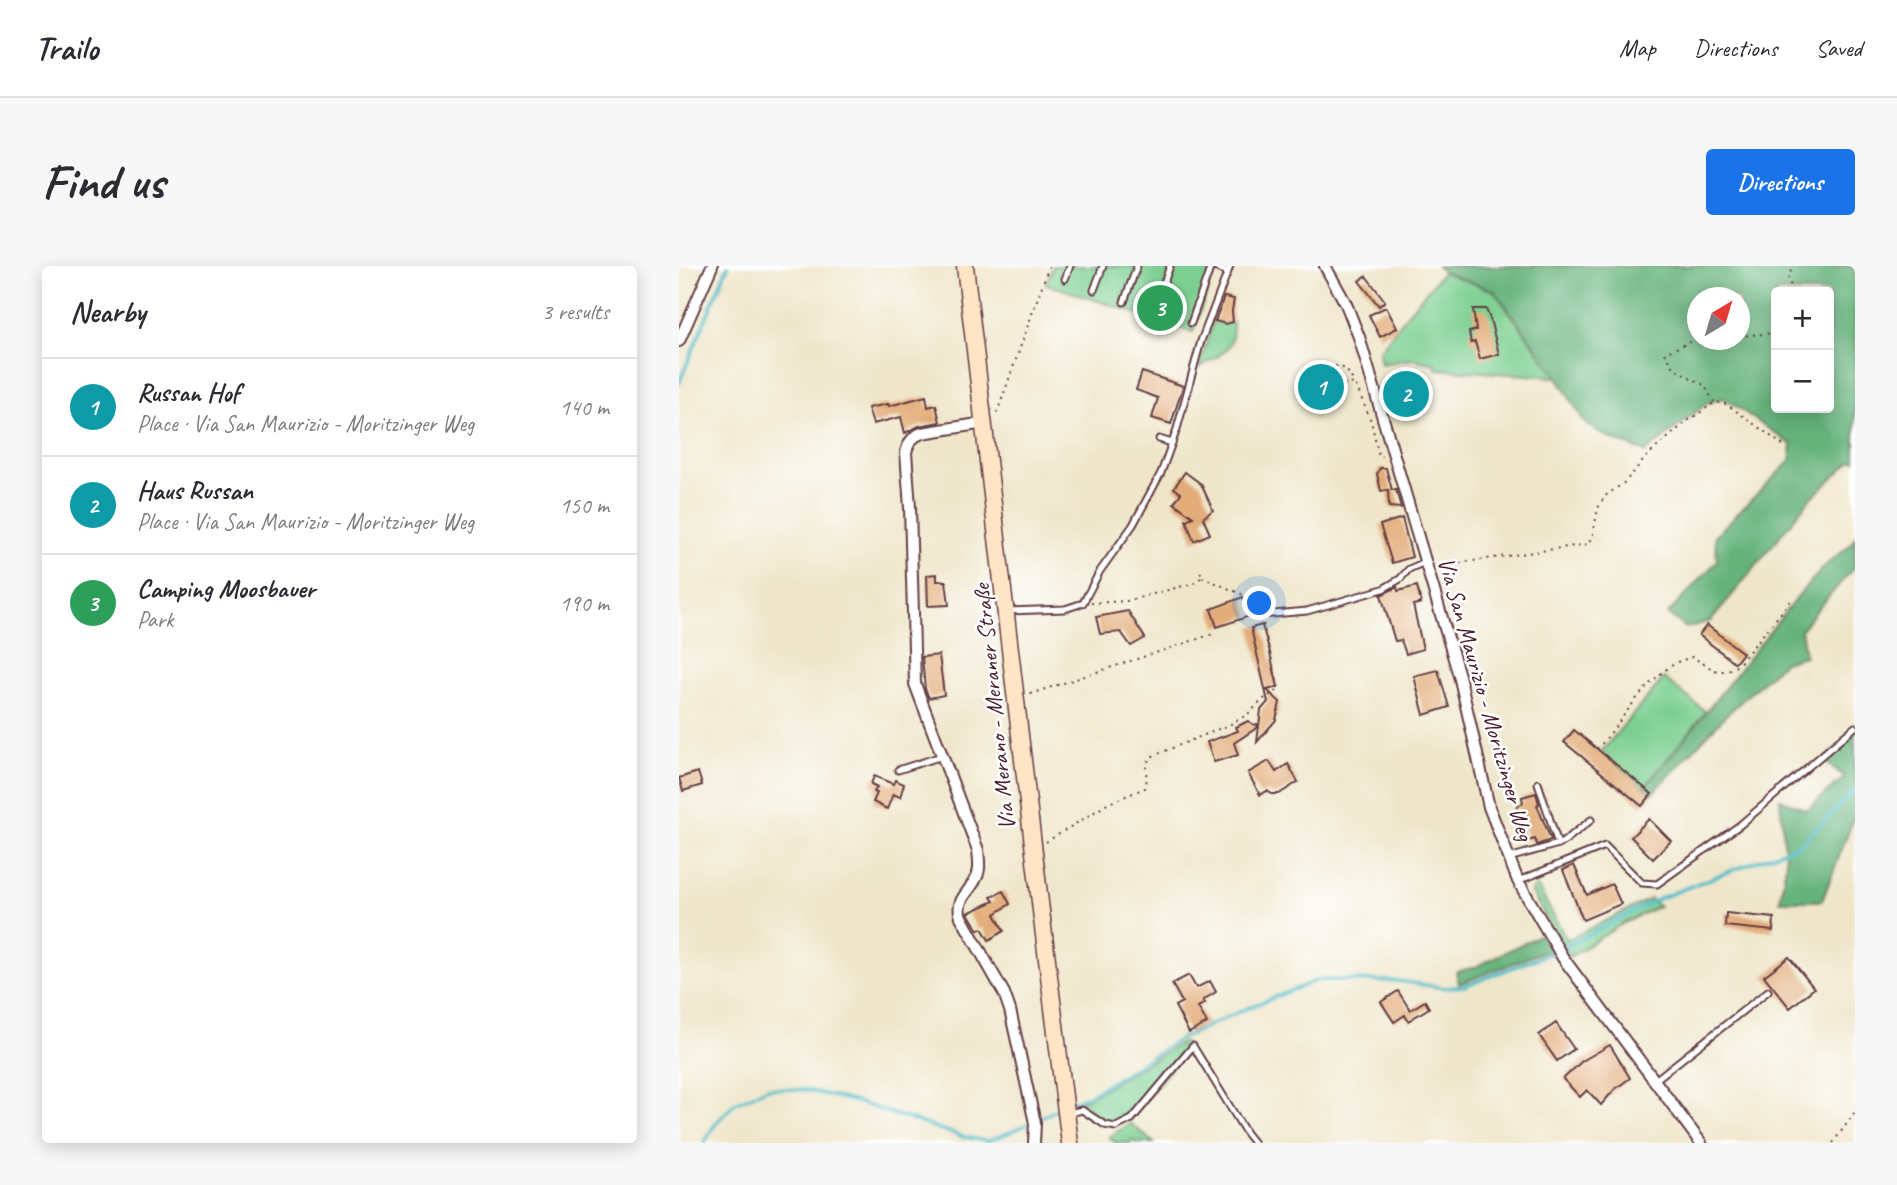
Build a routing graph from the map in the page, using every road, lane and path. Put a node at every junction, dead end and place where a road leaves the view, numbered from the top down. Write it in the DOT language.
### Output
graph roads {
  1 [pos="712,266"];
  2 [pos="965,266"];
  3 [pos="1049,266"];
  4 [pos="1070,266"];
  5 [pos="1103,266"];
  6 [pos="1137,266"];
  7 [pos="1170,266"];
  8 [pos="1211,266"];
  9 [pos="1325,266"];
  10 [pos="1793,266"];
  11 [pos="1229,269"];
  12 [pos="1065,279"];
  13 [pos="1791,287"];
  14 [pos="1094,290"];
  15 [pos="1124,302"];
  16 [pos="1154,310"];
  17 [pos="1191,323"];
  18 [pos="1771,333"];
  19 [pos="1750,335"];
  20 [pos="679,341"];
  21 [pos="1687,343"];
  22 [pos="1328,366"];
  23 [pos="1355,383"];
  24 [pos="1337,386"];
  25 [pos="1714,403"];
  26 [pos="984,423"];
  27 [pos="1159,439"];
  28 [pos="1172,443"];
  29 [pos="1787,448"];
  30 [pos="1392,451"];
  31 [pos="1426,565"];
  32 [pos="1199,567"];
  33 [pos="1202,577"];
  34 [pos="1793,598"];
  35 [pos="1083,603"];
  36 [pos="1010,611"];
  37 [pos="1261,615"];
  38 [pos="1213,634"];
  39 [pos="1016,698"];
  40 [pos="1855,727"];
  41 [pos="1597,749"];
  42 [pos="942,757"];
  43 [pos="898,770"];
  44 [pos="1538,783"];
  45 [pos="1591,820"];
  46 [pos="1032,844"];
  47 [pos="1558,844"];
  48 [pos="1509,858"];
  49 [pos="1518,881"];
  50 [pos="1768,991"];
  51 [pos="1654,1081"];
  52 [pos="1065,1107"];
  53 [pos="1855,1112"];
  54 [pos="1034,1143"];
  55 [pos="1070,1143"];
  56 [pos="1254,1143"];
  57 [pos="1700,1143"];
  58 [pos="1833,1143"];
  1 -- 20 [label="street"];
  2 -- 26 [label="main road, Via Merano - Meraner Straße"];
  3 -- 26 [label="path"];
  4 -- 12 [label="lane"];
  5 -- 14 [label="lane"];
  6 -- 15 [label="lane"];
  7 -- 16 [label="lane"];
  8 -- 11 [label="lane"];
  8 -- 17 [label="lane"];
  9 -- 30 [label="street, Via San Maurizio - Moritzinger Weg"];
  10 -- 13 [label="path"];
  11 -- 28 [label="lane"];
  18 -- 19 [label="path"];
  21 -- 25 [label="path"];
  22 -- 23 [label="path"];
  23 -- 24 [label="path"];
  23 -- 30 [label="path"];
  25 -- 29 [label="path"];
  25 -- 31 [label="path"];
  26 -- 36 [label="main road, Via Merano - Meraner Straße"];
  26 -- 42 [label="street"];
  27 -- 28 [label="lane"];
  28 -- 35 [label="lane"];
  30 -- 31 [label="street, Via San Maurizio - Moritzinger Weg"];
  31 -- 37 [label="lane"];
  31 -- 48 [label="street, Via San Maurizio - Moritzinger Weg"];
  32 -- 33 [label="path"];
  33 -- 35 [label="path"];
  33 -- 37 [label="path"];
  34 -- 41 [label="path"];
  35 -- 36 [label="lane"];
  36 -- 39 [label="main road, Via Merano - Meraner Straße"];
  37 -- 46 [label="path"];
  38 -- 39 [label="path"];
  39 -- 46 [label="main road, Via Merano - Meraner Straße"];
  40 -- 49 [label="lane"];
  42 -- 43 [label="lane"];
  42 -- 54 [label="street"];
  44 -- 47 [label="lane"];
  45 -- 47 [label="lane"];
  46 -- 52 [label="main road, Via Merano - Meraner Straße"];
  47 -- 48 [label="lane"];
  48 -- 49 [label="street, Via San Maurizio - Moritzinger Weg"];
  49 -- 51 [label="street, Via San Maurizio - Moritzinger Weg"];
  50 -- 51 [label="lane"];
  51 -- 57 [label="street, Via San Maurizio - Moritzinger Weg"];
  52 -- 55 [label="main road, Via Merano - Meraner Straße"];
  52 -- 56 [label="lane"];
  53 -- 58 [label="path"];
}
